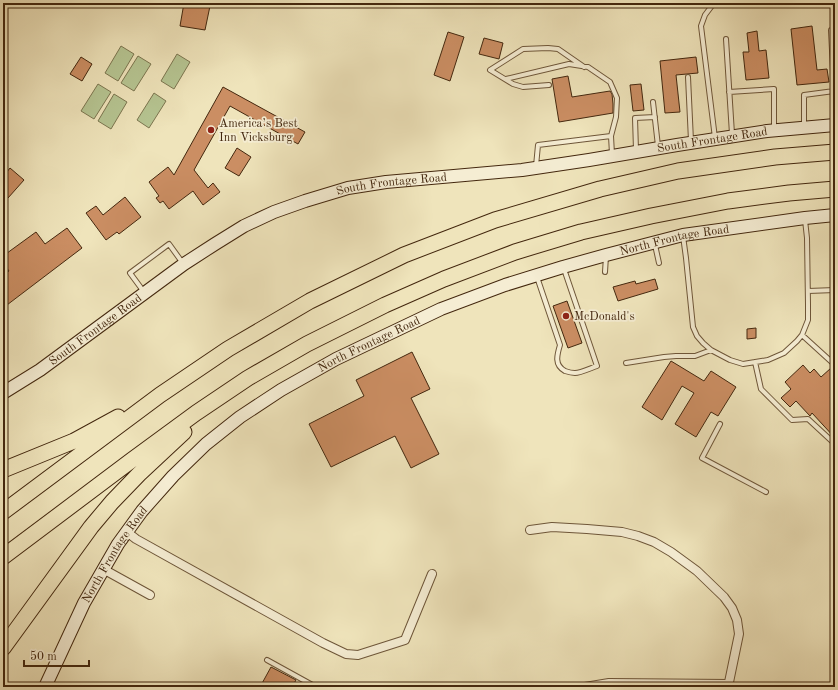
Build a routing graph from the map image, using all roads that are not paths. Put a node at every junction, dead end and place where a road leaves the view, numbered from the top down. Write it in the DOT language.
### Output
graph roads {
  1 [pos="714,3"];
  2 [pos="835,29"];
  3 [pos="726,39"];
  4 [pos="584,67"];
  5 [pos="688,77"];
  6 [pos="506,79"];
  7 [pos="549,85"];
  8 [pos="729,92"];
  9 [pos="653,102"];
  10 [pos="655,117"];
  11 [pos="835,125"];
  12 [pos="804,128"];
  13 [pos="774,131"];
  14 [pos="611,136"];
  15 [pos="732,137"];
  16 [pos="715,139"];
  17 [pos="691,143"];
  18 [pos="658,148"];
  19 [pos="636,152"];
  20 [pos="835,152"];
  21 [pos="612,156"];
  22 [pos="536,168"];
  23 [pos="835,189"];
  24 [pos="835,215"];
  25 [pos="805,218"];
  26 [pos="682,236"];
  27 [pos="655,242"];
  28 [pos="606,255"];
  29 [pos="658,263"];
  30 [pos="184,264"];
  31 [pos="563,267"];
  32 [pos="605,272"];
  33 [pos="537,275"];
  34 [pos="835,290"];
  35 [pos="808,291"];
  36 [pos="145,293"];
  37 [pos="802,335"];
  38 [pos="711,350"];
  39 [pos="755,362"];
  40 [pos="626,363"];
  41 [pos="835,365"];
  42 [pos="248,378"];
  43 [pos="3,393"];
  44 [pos="160,395"];
  45 [pos="720,424"];
  46 [pos="835,444"];
  47 [pos="3,470"];
  48 [pos="766,492"];
  49 [pos="3,512"];
  50 [pos="530,530"];
  51 [pos="127,532"];
  52 [pos="3,557"];
  53 [pos="103,569"];
  54 [pos="432,574"];
  55 [pos="150,594"];
  56 [pos="3,648"];
  57 [pos="268,660"];
  58 [pos="729,685"];
  59 [pos="45,687"];
  60 [pos="316,687"];
  61 [pos="585,687"];
  1 -- 16 [label="lane"];
  2 -- 12 [label="lane"];
  3 -- 8 [label="lane"];
  4 -- 6 [label="lane"];
  4 -- 6 [label="lane"];
  4 -- 14 [label="lane"];
  5 -- 17 [label="lane"];
  6 -- 7 [label="lane"];
  8 -- 13 [label="lane"];
  8 -- 15 [label="lane"];
  9 -- 10 [label="lane"];
  10 -- 18 [label="lane"];
  10 -- 19 [label="lane"];
  11 -- 12 [label="street, South Frontage Road"];
  12 -- 13 [label="street, South Frontage Road"];
  13 -- 15 [label="street, South Frontage Road"];
  14 -- 21 [label="lane"];
  14 -- 22 [label="lane"];
  15 -- 16 [label="street, South Frontage Road"];
  16 -- 17 [label="street, South Frontage Road"];
  17 -- 18 [label="street, South Frontage Road"];
  18 -- 19 [label="street, South Frontage Road"];
  19 -- 21 [label="street, South Frontage Road"];
  20 -- 44 [label="highway"];
  21 -- 22 [label="street, South Frontage Road"];
  22 -- 30 [label="street, South Frontage Road"];
  23 -- 42 [label="highway"];
  24 -- 25 [label="street, North Frontage Road"];
  25 -- 26 [label="street, North Frontage Road"];
  25 -- 35 [label="lane"];
  26 -- 27 [label="street, North Frontage Road"];
  26 -- 38 [label="lane"];
  27 -- 28 [label="street, North Frontage Road"];
  27 -- 29 [label="lane"];
  28 -- 31 [label="street, North Frontage Road"];
  28 -- 32 [label="lane"];
  30 -- 36 [label="street, South Frontage Road"];
  30 -- 36 [label="lane"];
  31 -- 33 [label="street, North Frontage Road"];
  31 -- 33 [label="lane"];
  33 -- 51 [label="street, North Frontage Road"];
  34 -- 35 [label="lane"];
  35 -- 37 [label="lane"];
  36 -- 43 [label="street, South Frontage Road"];
  37 -- 39 [label="lane"];
  37 -- 41 [label="lane"];
  38 -- 39 [label="lane"];
  38 -- 40 [label="lane"];
  39 -- 46 [label="lane"];
  42 -- 52 [label="highway"];
  42 -- 56 [label="highway"];
  44 -- 47 [label="highway"];
  44 -- 49 [label="highway"];
  45 -- 48 [label="lane"];
  50 -- 58 [label="street"];
  51 -- 53 [label="street, North Frontage Road"];
  51 -- 54 [label="street"];
  53 -- 55 [label="street"];
  53 -- 59 [label="street, North Frontage Road"];
  57 -- 60 [label="lane"];
  58 -- 61 [label="street"];
}
